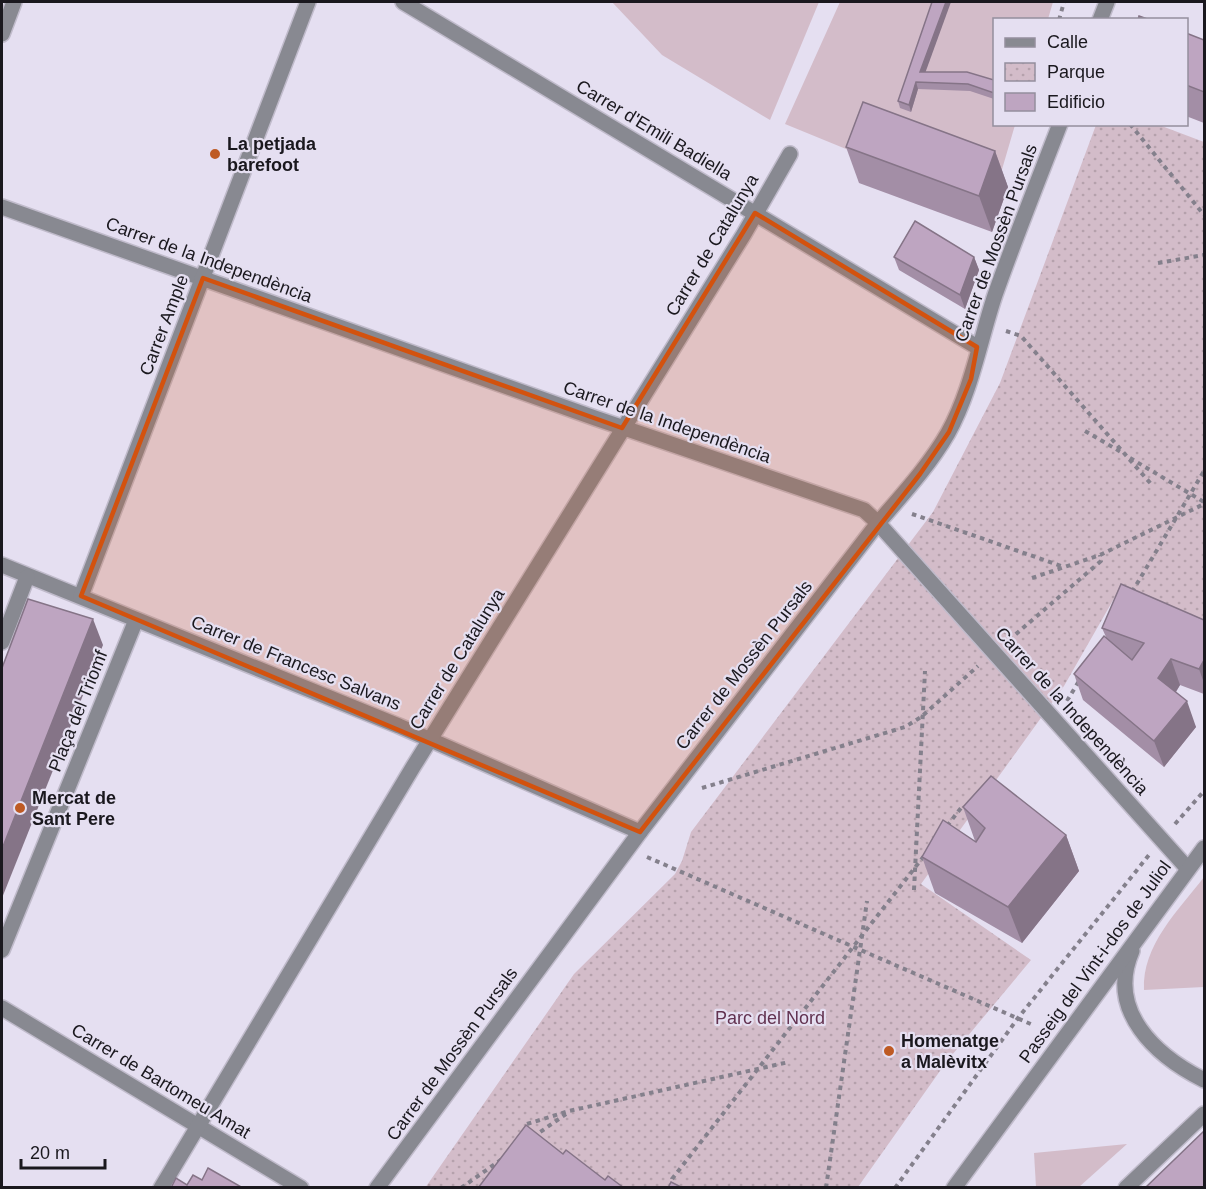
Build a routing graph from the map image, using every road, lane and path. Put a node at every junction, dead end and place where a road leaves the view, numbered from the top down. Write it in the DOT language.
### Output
graph roads {
  1 [pos="14,2"];
  2 [pos="308,2"];
  3 [pos="403,2"];
  4 [pos="1064,2"];
  5 [pos="1107,2"];
  6 [pos="1060,18"];
  7 [pos="1101,18"];
  8 [pos="2,34"];
  9 [pos="1059,126"];
  10 [pos="1132,126"];
  11 [pos="790,154"];
  12 [pos="2,207"];
  13 [pos="755,213"];
  14 [pos="1204,215"];
  15 [pos="1204,255"];
  16 [pos="1158,263"];
  17 [pos="203,278"];
  18 [pos="1006,331"];
  19 [pos="977,347"];
  20 [pos="622,428"];
  21 [pos="1085,431"];
  22 [pos="1126,455"];
  23 [pos="1204,471"];
  24 [pos="1152,485"];
  25 [pos="1192,493"];
  26 [pos="1204,503"];
  27 [pos="909,513"];
  28 [pos="1177,517"];
  29 [pos="878,523"];
  30 [pos="1100,555"];
  31 [pos="2,565"];
  32 [pos="1065,568"];
  33 [pos="27,577"];
  34 [pos="1032,578"];
  35 [pos="81,596"];
  36 [pos="1128,599"];
  37 [pos="136,620"];
  38 [pos="2,642"];
  39 [pos="994,653"];
  40 [pos="1085,670"];
  41 [pos="925,671"];
  42 [pos="1067,701"];
  43 [pos="921,717"];
  44 [pos="430,739"];
  45 [pos="699,789"];
  46 [pos="1204,791"];
  47 [pos="961,808"];
  48 [pos="640,832"];
  49 [pos="941,834"];
  50 [pos="1161,840"];
  51 [pos="1204,848"];
  52 [pos="928,851"];
  53 [pos="646,857"];
  54 [pos="915,869"];
  55 [pos="1188,869"];
  56 [pos="914,890"];
  57 [pos="867,901"];
  58 [pos="1139,935"];
  59 [pos="861,938"];
  60 [pos="857,948"];
  61 [pos="2,950"];
  62 [pos="2,1008"];
  63 [pos="1018,1018"];
  64 [pos="1033,1025"];
  65 [pos="789,1062"];
  66 [pos="759,1069"];
  67 [pos="1204,1080"];
  68 [pos="569,1112"];
  69 [pos="1204,1114"];
  70 [pos="527,1124"];
  71 [pos="199,1126"];
  72 [pos="530,1139"];
  73 [pos="510,1153"];
  74 [pos="161,1188"];
  75 [pos="301,1188"];
  76 [pos="377,1188"];
  77 [pos="461,1188"];
  78 [pos="671,1188"];
  79 [pos="826,1188"];
  80 [pos="895,1188"];
  81 [pos="954,1188"];
  82 [pos="1125,1188"];
  1 -- 8 [label="street"];
  2 -- 17 [label="street, Carrer Ample"];
  3 -- 13 [label="street, Carrer d'Emili Badiella"];
  4 -- 6 [label="path"];
  5 -- 7 [label="street"];
  9 -- 19 [label="street, Carrer de Mossèn Pursals"];
  10 -- 14 [label="path"];
  11 -- 13 [label="street, Carrer de Catalunya"];
  12 -- 17 [label="street, Carrer de la Independència"];
  13 -- 19 [label="street, Carrer d'Emili Badiella"];
  13 -- 20 [label="street, Carrer de Catalunya"];
  15 -- 16 [label="path"];
  17 -- 20 [label="street, Carrer de la Independència"];
  17 -- 35 [label="street, Carrer Ample"];
  18 -- 22 [label="path"];
  19 -- 29 [label="street, Carrer de Mossèn Pursals"];
  20 -- 29 [label="street, Carrer de la Independència"];
  20 -- 44 [label="street, Carrer de Catalunya"];
  21 -- 22 [label="path"];
  22 -- 24 [label="path"];
  22 -- 25 [label="path"];
  23 -- 25 [label="path"];
  25 -- 26 [label="path"];
  25 -- 28 [label="path"];
  26 -- 28 [label="path"];
  27 -- 32 [label="path"];
  28 -- 30 [label="path"];
  28 -- 36 [label="path"];
  29 -- 39 [label="street, Carrer de la Independència"];
  29 -- 48 [label="street, Carrer de Mossèn Pursals"];
  30 -- 32 [label="path"];
  30 -- 39 [label="path"];
  31 -- 33 [label="street, Carrer de Francesc Salvans"];
  32 -- 34 [label="path"];
  33 -- 35 [label="street, Carrer de Francesc Salvans"];
  33 -- 38 [label="street"];
  35 -- 37 [label="street, Carrer de Francesc Salvans"];
  37 -- 44 [label="street, Carrer de Francesc Salvans"];
  37 -- 61 [label="street, Plaça del Triomf"];
  39 -- 43 [label="path"];
  39 -- 50 [label="street, Carrer de la Independència"];
  40 -- 42 [label="path"];
  41 -- 43 [label="path"];
  43 -- 45 [label="path"];
  43 -- 54 [label="path"];
  44 -- 48 [label="street, Carrer de Francesc Salvans"];
  44 -- 71 [label="street, Carrer de Catalunya"];
  46 -- 50 [label="path"];
  47 -- 49 [label="path"];
  48 -- 76 [label="street, Carrer de Mossèn Pursals"];
  50 -- 55 [label="street, Carrer de la Independència"];
  50 -- 63 [label="path"];
  51 -- 55 [label="street, Passeig del Vint-i-dos de Juliol"];
  52 -- 54 [label="path"];
  53 -- 60 [label="path"];
  54 -- 56 [label="path"];
  54 -- 59 [label="path"];
  55 -- 58 [label="street, Passeig del Vint-i-dos de Juliol"];
  57 -- 59 [label="path"];
  58 -- 67 [label="street"];
  58 -- 81 [label="street, Passeig del Vint-i-dos de Juliol"];
  59 -- 60 [label="path"];
  60 -- 63 [label="path"];
  60 -- 66 [label="path"];
  60 -- 79 [label="path"];
  62 -- 71 [label="street, Carrer de Bartomeu Amat"];
  63 -- 64 [label="path"];
  63 -- 80 [label="path"];
  65 -- 66 [label="path"];
  66 -- 68 [label="path"];
  66 -- 78 [label="path"];
  68 -- 70 [label="path"];
  68 -- 72 [label="path"];
  69 -- 82 [label="street"];
  71 -- 74 [label="street, Carrer de Catalunya"];
  71 -- 75 [label="street, Carrer de Bartomeu Amat"];
  73 -- 77 [label="path"];
}
